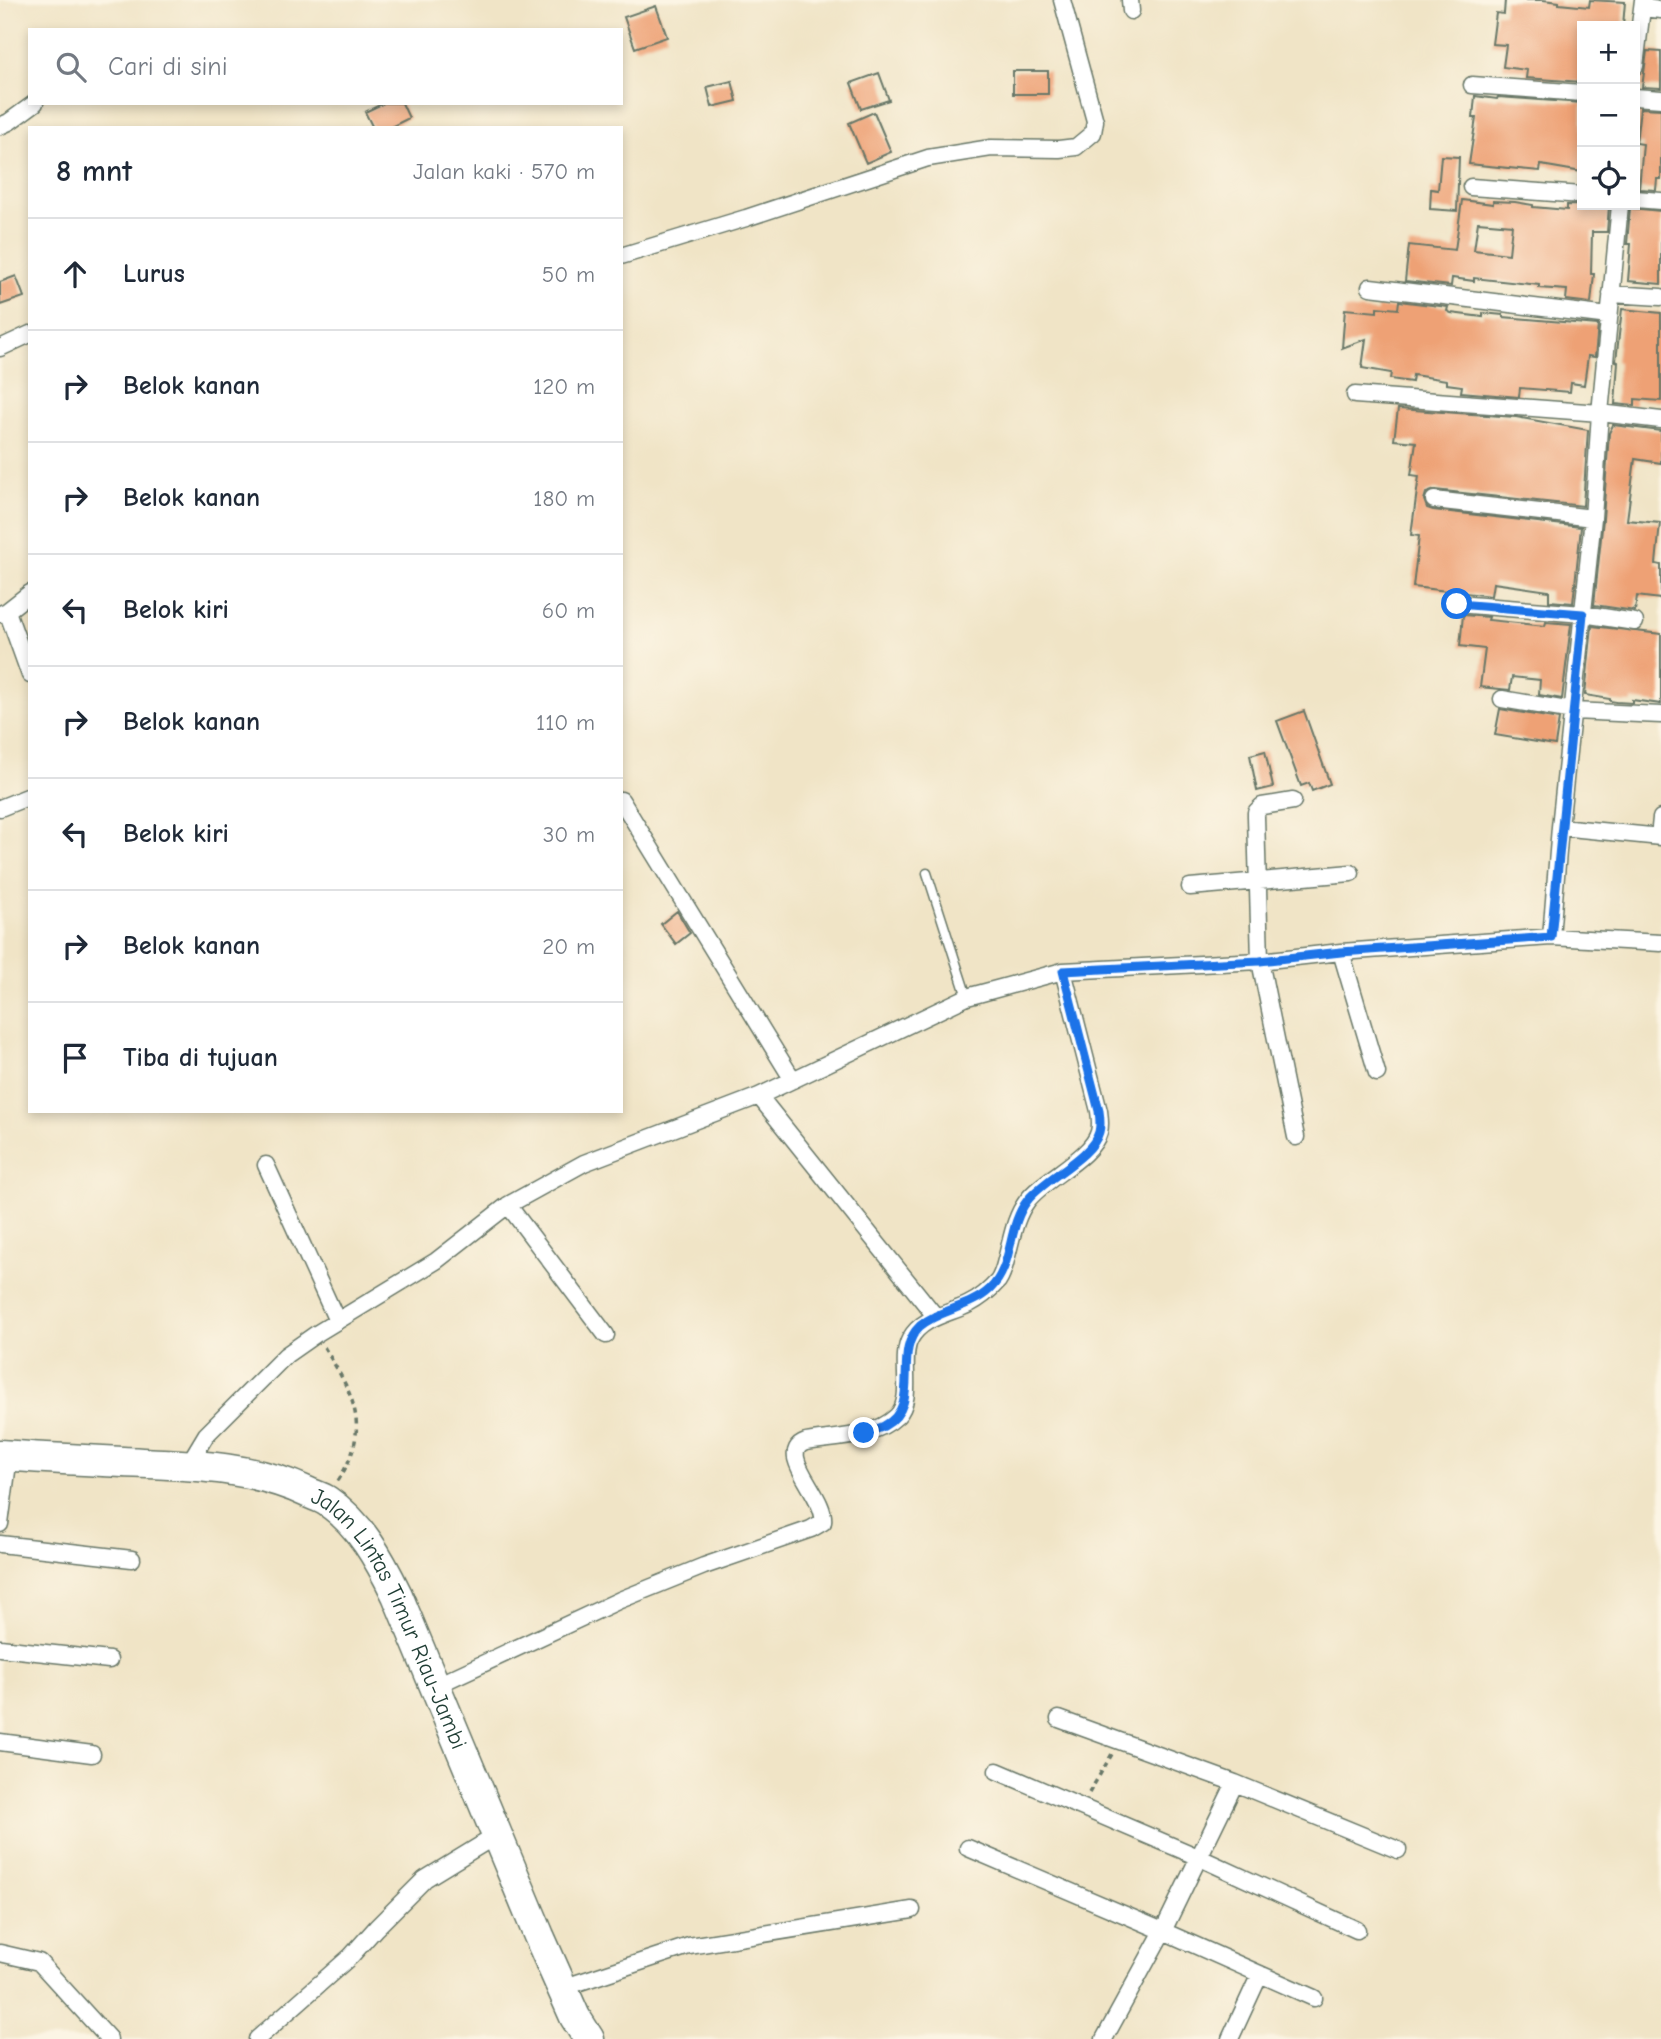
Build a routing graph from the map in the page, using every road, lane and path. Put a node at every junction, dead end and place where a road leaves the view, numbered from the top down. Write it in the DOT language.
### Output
graph roads {
  1 [pos="1062,0"];
  2 [pos="1643,4"];
  3 [pos="1661,10"];
  4 [pos="1640,27"];
  5 [pos="1472,85"];
  6 [pos="1577,93"];
  7 [pos="1640,97"];
  8 [pos="1661,99"];
  9 [pos="32,105"];
  10 [pos="0,125"];
  11 [pos="1471,187"];
  12 [pos="1577,195"];
  13 [pos="1640,199"];
  14 [pos="1661,201"];
  15 [pos="1619,210"];
  16 [pos="623,255"];
  17 [pos="1370,287"];
  18 [pos="1611,294"];
  19 [pos="1661,297"];
  20 [pos="1609,316"];
  21 [pos="28,335"];
  22 [pos="0,348"];
  23 [pos="1355,395"];
  24 [pos="1600,413"];
  25 [pos="1661,420"];
  26 [pos="1434,500"];
  27 [pos="1593,518"];
  28 [pos="28,595"];
  29 [pos="1457,604"];
  30 [pos="4,613"];
  31 [pos="1583,614"];
  32 [pos="1635,622"];
  33 [pos="28,670"];
  34 [pos="1502,699"];
  35 [pos="1573,711"];
  36 [pos="1661,715"];
  37 [pos="28,797"];
  38 [pos="1293,801"];
  39 [pos="623,803"];
  40 [pos="0,808"];
  41 [pos="1661,818"];
  42 [pos="1560,827"];
  43 [pos="1660,837"];
  44 [pos="927,873"];
  45 [pos="1351,873"];
  46 [pos="1258,881"];
  47 [pos="1191,887"];
  48 [pos="1551,937"];
  49 [pos="1661,943"];
  50 [pos="1341,952"];
  51 [pos="1260,961"];
  52 [pos="1063,971"];
  53 [pos="967,998"];
  54 [pos="1377,1073"];
  55 [pos="793,1080"];
  56 [pos="759,1096"];
  57 [pos="1296,1138"];
  58 [pos="266,1165"];
  59 [pos="508,1205"];
  60 [pos="936,1317"];
  61 [pos="337,1321"];
  62 [pos="316,1334"];
  63 [pos="606,1335"];
  64 [pos="5,1456"];
  65 [pos="188,1465"];
  66 [pos="326,1501"];
  67 [pos="0,1524"];
  68 [pos="0,1544"];
  69 [pos="132,1559"];
  70 [pos="0,1647"];
  71 [pos="109,1660"];
  72 [pos="435,1686"];
  73 [pos="1059,1719"];
  74 [pos="1120,1741"];
  75 [pos="0,1742"];
  76 [pos="92,1754"];
  77 [pos="997,1771"];
  78 [pos="1235,1783"];
  79 [pos="1081,1807"];
  80 [pos="497,1835"];
  81 [pos="968,1848"];
  82 [pos="1398,1850"];
  83 [pos="1198,1857"];
  84 [pos="912,1910"];
  85 [pos="1357,1930"];
  86 [pos="1163,1931"];
  87 [pos="0,1953"];
  88 [pos="1260,1974"];
  89 [pos="562,1988"];
  90 [pos="1314,1998"];
  91 [pos="110,2039"];
  92 [pos="257,2039"];
  93 [pos="589,2039"];
  94 [pos="1104,2039"];
  95 [pos="1230,2039"];
  1 -- 16 [label="street"];
  2 -- 3 [label="street"];
  2 -- 4 [label="street"];
  5 -- 6 [label="street"];
  7 -- 8 [label="street"];
  9 -- 10 [label="street"];
  11 -- 12 [label="street"];
  13 -- 14 [label="street"];
  15 -- 18 [label="street"];
  17 -- 20 [label="street"];
  18 -- 19 [label="street"];
  18 -- 20 [label="street"];
  20 -- 24 [label="street"];
  21 -- 22 [label="street"];
  23 -- 24 [label="street"];
  24 -- 25 [label="street"];
  24 -- 27 [label="street"];
  26 -- 27 [label="street"];
  27 -- 31 [label="street"];
  28 -- 30 [label="street"];
  29 -- 31 [label="street"];
  30 -- 33 [label="street"];
  31 -- 32 [label="street"];
  31 -- 35 [label="street"];
  34 -- 35 [label="street"];
  35 -- 36 [label="street"];
  35 -- 42 [label="street"];
  37 -- 40 [label="street"];
  38 -- 46 [label="street"];
  39 -- 55 [label="street"];
  41 -- 43 [label="street"];
  42 -- 43 [label="street"];
  42 -- 48 [label="street"];
  44 -- 53 [label="lane"];
  45 -- 46 [label="street"];
  46 -- 47 [label="street"];
  46 -- 51 [label="street"];
  48 -- 49 [label="street"];
  48 -- 50 [label="street"];
  50 -- 51 [label="street"];
  50 -- 54 [label="street"];
  51 -- 52 [label="street"];
  51 -- 57 [label="street"];
  52 -- 53 [label="street"];
  52 -- 60 [label="street"];
  53 -- 55 [label="street"];
  55 -- 56 [label="street"];
  56 -- 59 [label="street"];
  56 -- 60 [label="street"];
  58 -- 61 [label="street"];
  59 -- 61 [label="street"];
  59 -- 63 [label="street"];
  60 -- 72 [label="street"];
  61 -- 62 [label="street"];
  62 -- 65 [label="street"];
  62 -- 66 [label="path"];
  64 -- 65 [label="highway, Jalan Lintas Timur Riau-Jambi"];
  64 -- 67 [label="street"];
  65 -- 66 [label="highway, Jalan Lintas Timur Riau-Jambi"];
  66 -- 72 [label="highway, Jalan Lintas Timur Riau-Jambi"];
  68 -- 69 [label="street"];
  70 -- 71 [label="street"];
  72 -- 80 [label="highway, Jalan Lintas Timur Riau-Jambi"];
  73 -- 74 [label="street"];
  74 -- 78 [label="street"];
  74 -- 79 [label="path"];
  75 -- 76 [label="street"];
  77 -- 79 [label="street"];
  78 -- 82 [label="street"];
  78 -- 83 [label="street"];
  79 -- 83 [label="street"];
  80 -- 89 [label="highway, Jalan Lintas Timur Riau-Jambi"];
  80 -- 92 [label="street"];
  81 -- 86 [label="street"];
  83 -- 85 [label="street"];
  83 -- 86 [label="street"];
  84 -- 89 [label="street"];
  86 -- 88 [label="street"];
  86 -- 94 [label="street"];
  87 -- 91 [label="street"];
  88 -- 90 [label="street"];
  88 -- 95 [label="street"];
  89 -- 93 [label="highway, Jalan Lintas Timur Riau-Jambi"];
}
